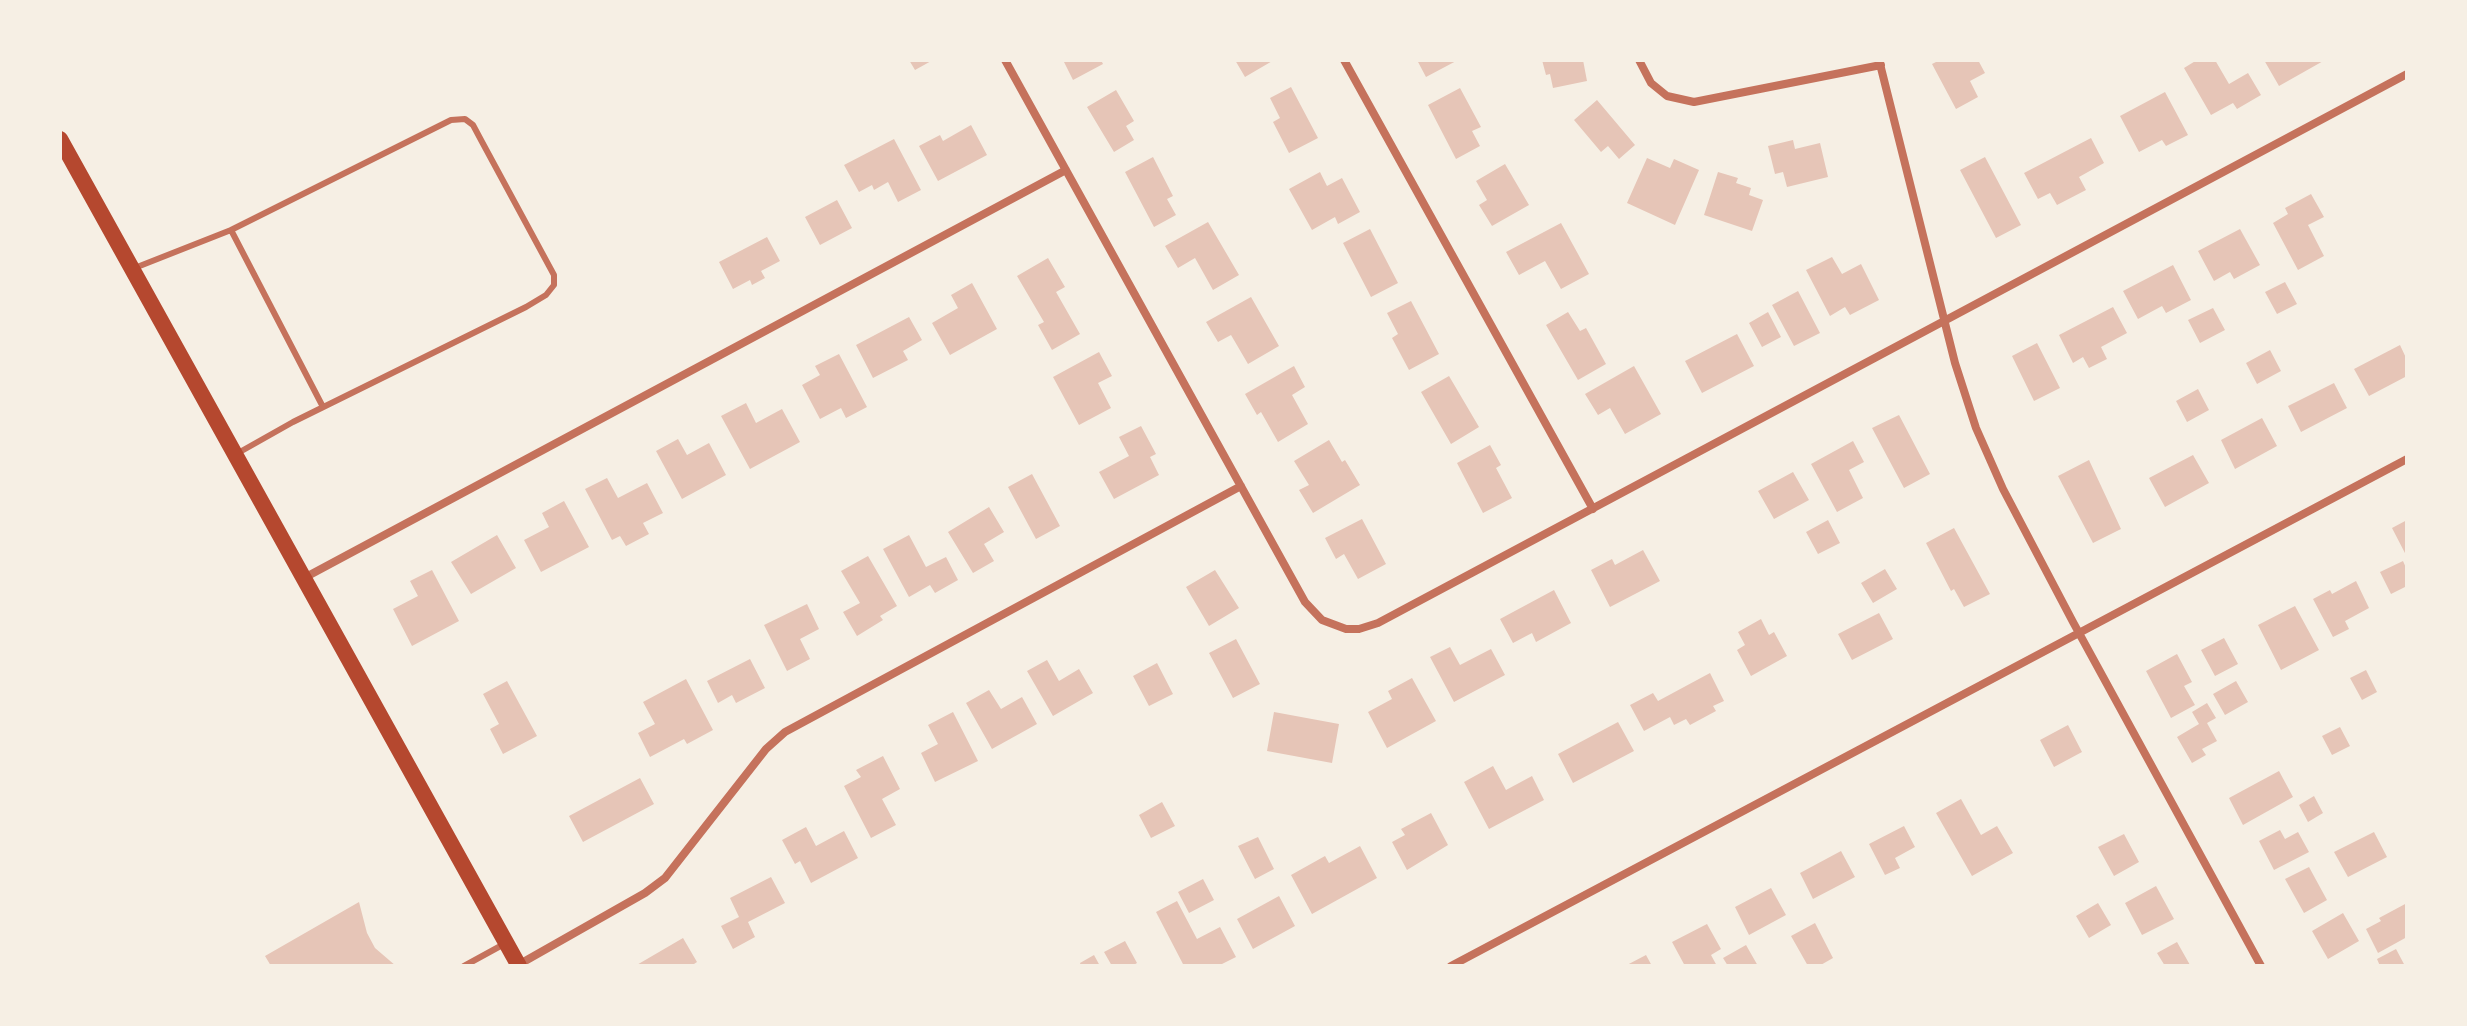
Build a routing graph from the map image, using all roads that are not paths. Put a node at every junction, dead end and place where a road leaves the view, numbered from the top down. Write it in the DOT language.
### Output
graph roads {
  1 [pos="1005,60"];
  2 [pos="1344,60"];
  3 [pos="1639,60"];
  4 [pos="1880,63"];
  5 [pos="2407,74"];
  6 [pos="60,139"];
  7 [pos="1066,170"];
  8 [pos="231,230"];
  9 [pos="132,269"];
  10 [pos="1944,323"];
  11 [pos="323,407"];
  12 [pos="235,455"];
  13 [pos="2407,459"];
  14 [pos="1241,486"];
  15 [pos="1593,509"];
  16 [pos="304,578"];
  17 [pos="2079,633"];
  18 [pos="506,943"];
  19 [pos="464,966"];
  20 [pos="519,966"];
  21 [pos="1451,966"];
  22 [pos="2261,966"];
  1 -- 7 [label="street"];
  2 -- 15 [label="street"];
  3 -- 4 [label="street"];
  4 -- 10 [label="street"];
  5 -- 10 [label="street"];
  6 -- 9 [label="main road"];
  7 -- 14 [label="street"];
  7 -- 16 [label="street"];
  8 -- 9 [label="lane"];
  8 -- 11 [label="lane"];
  8 -- 11 [label="lane"];
  9 -- 12 [label="main road"];
  10 -- 15 [label="street"];
  10 -- 17 [label="street"];
  11 -- 12 [label="lane"];
  12 -- 16 [label="main road"];
  13 -- 17 [label="street"];
  14 -- 15 [label="street"];
  14 -- 20 [label="street"];
  16 -- 18 [label="main road"];
  17 -- 21 [label="street"];
  17 -- 22 [label="street"];
  18 -- 19 [label="lane"];
  18 -- 20 [label="main road"];
}
